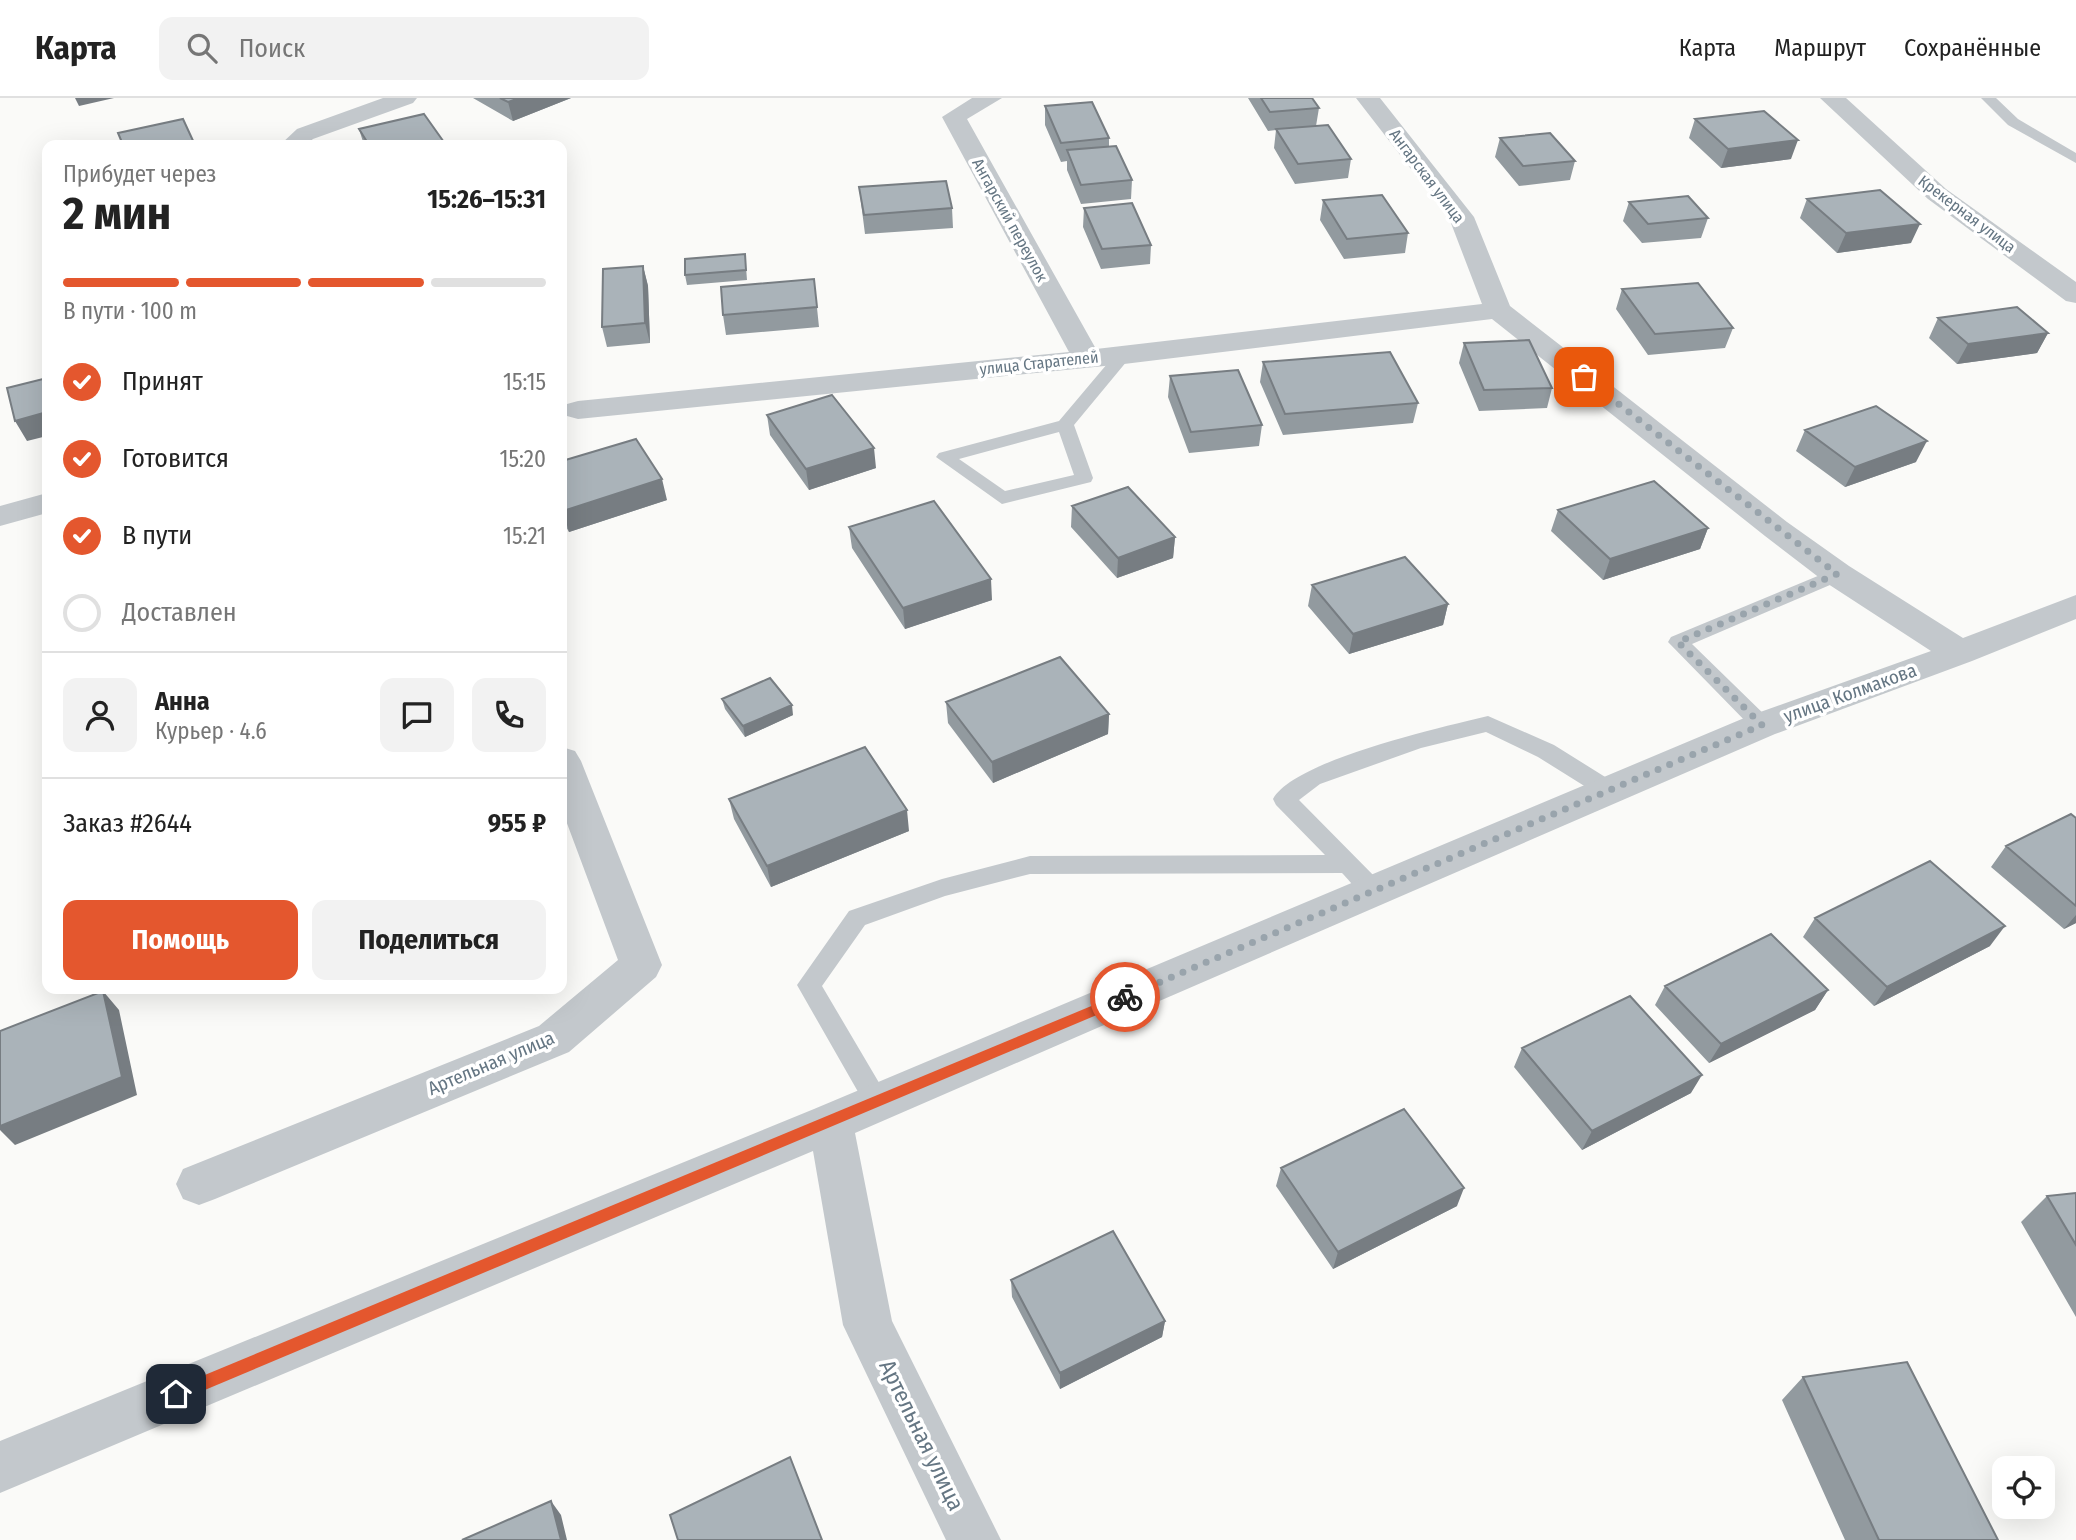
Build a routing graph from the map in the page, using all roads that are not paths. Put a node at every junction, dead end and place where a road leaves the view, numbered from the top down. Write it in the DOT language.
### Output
graph roads {
  1 [pos="405,98"];
  2 [pos="990,98"];
  3 [pos="1368,98"];
  4 [pos="1832,98"];
  5 [pos="1988,98"];
  6 [pos="298,140"];
  7 [pos="2076,159"];
  8 [pos="2076,295"];
  9 [pos="1498,310"];
  10 [pos="1124,355"];
  11 [pos="1087,358"];
  12 [pos="578,410"];
  13 [pos="1065,425"];
  14 [pos="42,504"];
  15 [pos="0,516"];
  16 [pos="1837,574"];
  17 [pos="2076,606"];
  18 [pos="1960,653"];
  19 [pos="1762,725"];
  20 [pos="567,774"];
  21 [pos="1610,790"];
  22 [pos="1361,878"];
  23 [pos="878,1102"];
  24 [pos="830,1123"];
  25 [pos="199,1184"];
  26 [pos="0,1467"];
  27 [pos="974,1540"];
  1 -- 6 [label="street"];
  2 -- 11 [label="street, Ангарский переулок"];
  3 -- 9 [label="street, Ангарская улица"];
  4 -- 8 [label="street, Крекерная улица"];
  5 -- 7 [label="lane"];
  9 -- 10 [label="street, улица Старателей"];
  9 -- 16 [label="street"];
  10 -- 11 [label="street, улица Старателей"];
  10 -- 13 [label="lane"];
  11 -- 12 [label="street, улица Старателей"];
  13 -- 13 [label="lane"];
  14 -- 15 [label="street"];
  16 -- 18 [label="street"];
  16 -- 19 [label="lane"];
  17 -- 18 [label="street, улица Колмакова"];
  18 -- 19 [label="street, улица Колмакова"];
  19 -- 21 [label="street, улица Колмакова"];
  20 -- 25 [label="street, Артельная улица"];
  21 -- 22 [label="street, улица Колмакова"];
  21 -- 22 [label="lane"];
  22 -- 23 [label="street, улица Колмакова"];
  22 -- 23 [label="lane"];
  23 -- 24 [label="street, улица Колмакова"];
  24 -- 26 [label="street, улица Колмакова"];
  24 -- 27 [label="street, Артельная улица"];
}
